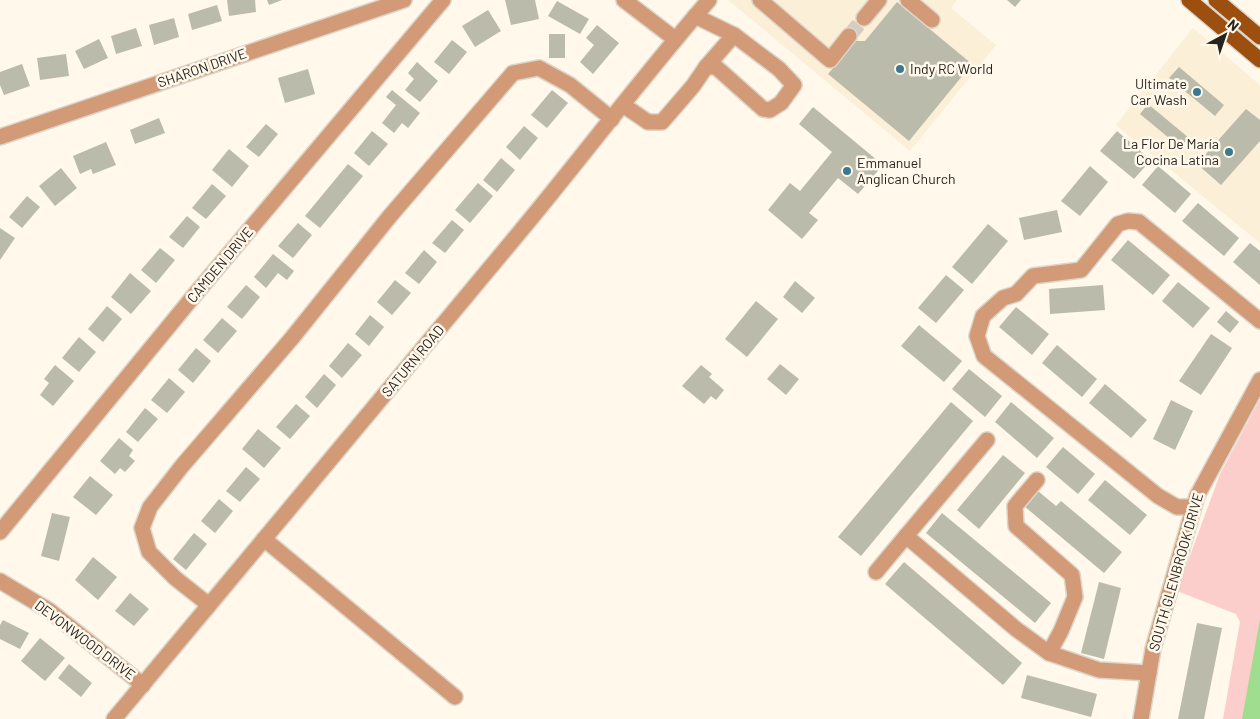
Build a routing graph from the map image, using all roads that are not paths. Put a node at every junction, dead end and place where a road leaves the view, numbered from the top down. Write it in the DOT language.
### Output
graph roads {
  1 [pos="404,0"];
  2 [pos="443,0"];
  3 [pos="624,0"];
  4 [pos="709,0"];
  5 [pos="760,0"];
  6 [pos="878,0"];
  7 [pos="908,0"];
  8 [pos="1189,0"];
  9 [pos="1216,0"];
  10 [pos="695,16"];
  11 [pos="864,18"];
  12 [pos="932,20"];
  13 [pos="734,35"];
  14 [pos="849,36"];
  15 [pos="1260,37"];
  16 [pos="675,39"];
  17 [pos="1260,60"];
  18 [pos="706,67"];
  19 [pos="623,105"];
  20 [pos="612,119"];
  21 [pos="0,137"];
  22 [pos="1260,321"];
  23 [pos="1260,380"];
  24 [pos="987,440"];
  25 [pos="1037,480"];
  26 [pos="1193,507"];
  27 [pos="0,532"];
  28 [pos="906,536"];
  29 [pos="264,539"];
  30 [pos="876,572"];
  31 [pos="0,581"];
  32 [pos="209,605"];
  33 [pos="1049,653"];
  34 [pos="1149,673"];
  35 [pos="143,685"];
  36 [pos="455,697"];
  37 [pos="114,719"];
  38 [pos="1141,719"];
  1 -- 21 [label="street, SHARON DRIVE"];
  2 -- 27 [label="street, CAMDEN DRIVE"];
  3 -- 16 [label="street"];
  4 -- 10 [label="street, SATURN ROAD"];
  5 -- 14 [label="street"];
  6 -- 11 [label="street"];
  7 -- 12 [label="street"];
  8 -- 17 [label="main road"];
  9 -- 15 [label="main road"];
  10 -- 13 [label="street"];
  10 -- 16 [label="street, SATURN ROAD"];
  13 -- 18 [label="street"];
  13 -- 18 [label="street"];
  16 -- 19 [label="street, SATURN ROAD"];
  18 -- 19 [label="street"];
  19 -- 20 [label="street, SATURN ROAD"];
  20 -- 29 [label="street, SATURN ROAD"];
  20 -- 32 [label="street"];
  22 -- 26 [label="street"];
  23 -- 26 [label="street, SOUTH GLENBROOK DRIVE"];
  24 -- 28 [label="street"];
  25 -- 33 [label="street"];
  26 -- 34 [label="street, SOUTH GLENBROOK DRIVE"];
  28 -- 30 [label="street"];
  28 -- 33 [label="street"];
  29 -- 32 [label="street, SATURN ROAD"];
  29 -- 36 [label="street"];
  31 -- 35 [label="street, DEVONWOOD DRIVE"];
  32 -- 35 [label="street, SATURN ROAD"];
  33 -- 34 [label="street"];
  34 -- 38 [label="street, SOUTH GLENBROOK DRIVE"];
  35 -- 37 [label="street, SATURN ROAD"];
}
